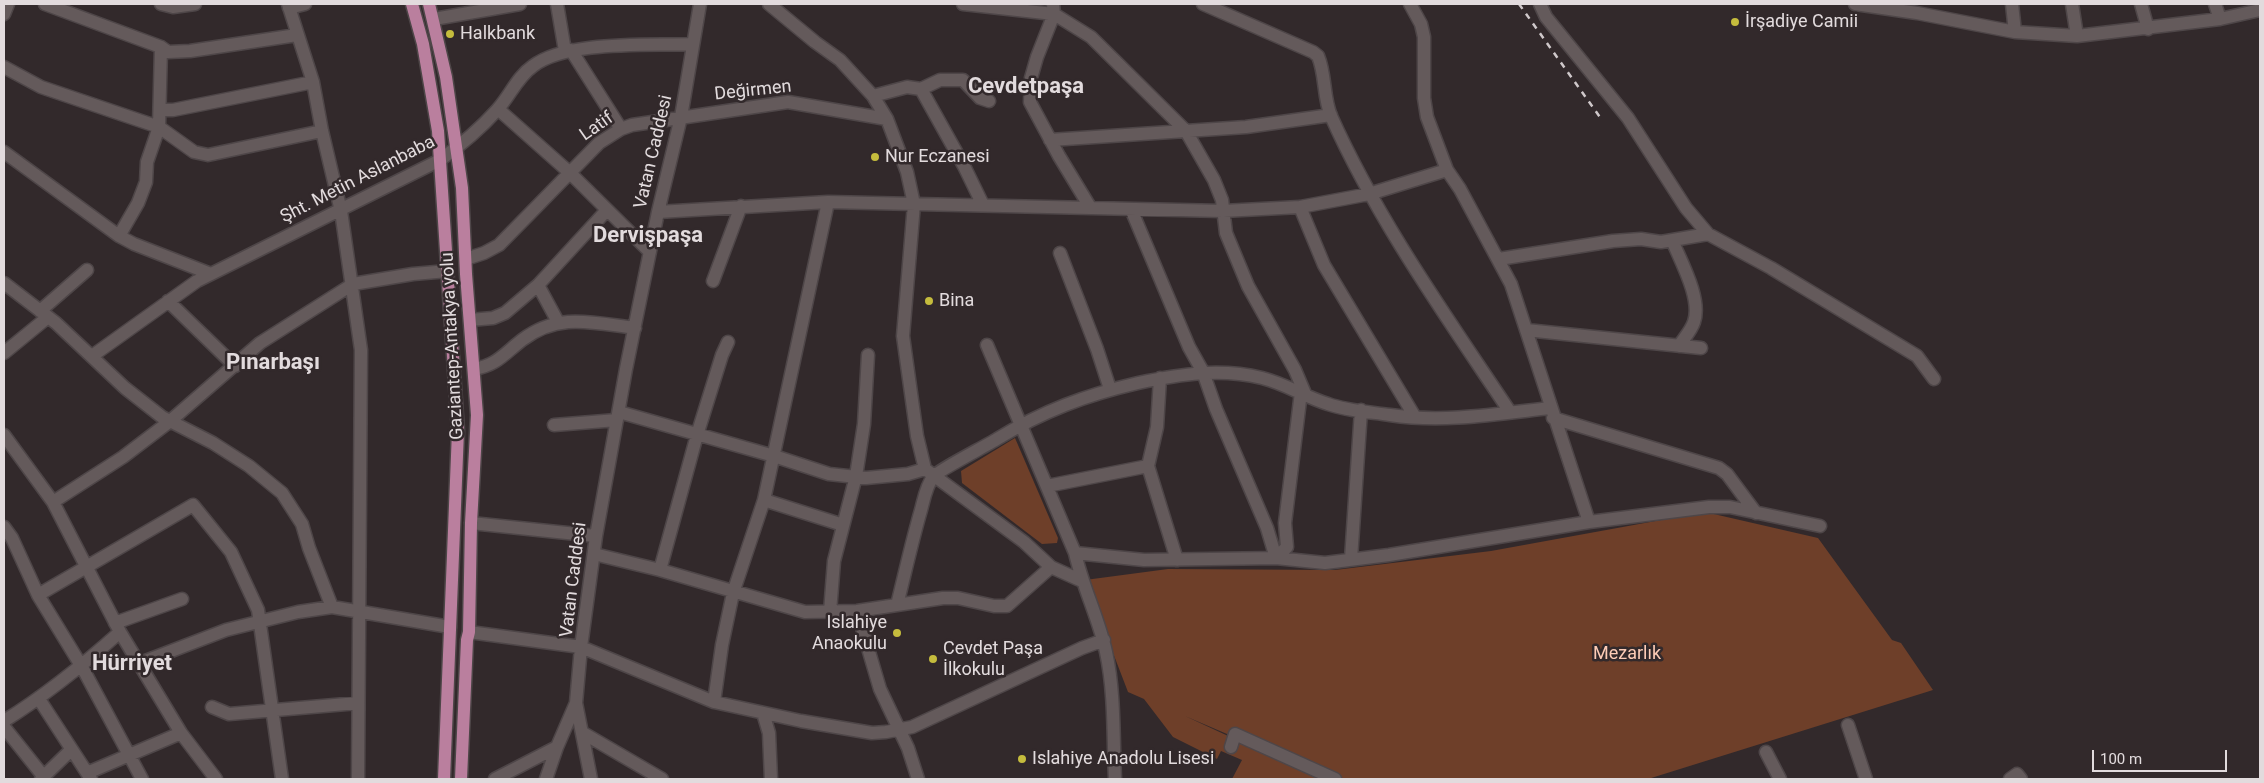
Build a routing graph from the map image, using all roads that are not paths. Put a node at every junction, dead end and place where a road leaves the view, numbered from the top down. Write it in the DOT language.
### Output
graph roads {
  1 [pos="8,4"];
  2 [pos="45,4"];
  3 [pos="161,4"];
  4 [pos="195,4"];
  5 [pos="305,4"];
  6 [pos="412,4"];
  7 [pos="429,4"];
  8 [pos="520,4"];
  9 [pos="557,4"];
  10 [pos="700,4"];
  11 [pos="769,4"];
  12 [pos="963,4"];
  13 [pos="1203,4"];
  14 [pos="1410,4"];
  15 [pos="1540,4"];
  16 [pos="1855,4"];
  17 [pos="2012,4"];
  18 [pos="2072,4"];
  19 [pos="2141,4"];
  20 [pos="2215,4"];
  21 [pos="288,6"];
  22 [pos="1916,8"];
  23 [pos="1053,9"];
  24 [pos="2260,10"];
  25 [pos="4,14"];
  26 [pos="434,19"];
  27 [pos="2220,19"];
  28 [pos="2148,29"];
  29 [pos="2015,32"];
  30 [pos="297,35"];
  31 [pos="2077,36"];
  32 [pos="693,44"];
  33 [pos="161,47"];
  34 [pos="568,50"];
  35 [pos="4,67"];
  36 [pos="313,82"];
  37 [pos="920,89"];
  38 [pos="873,96"];
  39 [pos="989,101"];
  40 [pos="498,109"];
  41 [pos="160,110"];
  42 [pos="1331,114"];
  43 [pos="682,117"];
  44 [pos="887,119"];
  45 [pos="159,127"];
  46 [pos="621,129"];
  47 [pos="322,131"];
  48 [pos="1186,131"];
  49 [pos="1050,140"];
  50 [pos="456,148"];
  51 [pos="4,152"];
  52 [pos="440,160"];
  53 [pos="1446,170"];
  54 [pos="569,172"];
  55 [pos="1369,194"];
  56 [pos="828,202"];
  57 [pos="914,204"];
  58 [pos="741,206"];
  59 [pos="983,206"];
  60 [pos="1090,207"];
  61 [pos="1300,207"];
  62 [pos="1131,209"];
  63 [pos="607,210"];
  64 [pos="342,211"];
  65 [pos="1223,211"];
  66 [pos="658,212"];
  67 [pos="1708,234"];
  68 [pos="120,236"];
  69 [pos="1672,240"];
  70 [pos="650,252"];
  71 [pos="1060,253"];
  72 [pos="466,259"];
  73 [pos="1499,259"];
  74 [pos="87,270"];
  75 [pos="448,271"];
  76 [pos="212,274"];
  77 [pos="713,281"];
  78 [pos="4,283"];
  79 [pos="353,284"];
  80 [pos="538,285"];
  81 [pos="168,301"];
  82 [pos="44,314"];
  83 [pos="470,320"];
  84 [pos="558,322"];
  85 [pos="636,328"];
  86 [pos="1526,330"];
  87 [pos="728,342"];
  88 [pos="987,345"];
  89 [pos="1679,346"];
  90 [pos="1701,348"];
  91 [pos="4,353"];
  92 [pos="868,355"];
  93 [pos="92,356"];
  94 [pos="235,366"];
  95 [pos="474,369"];
  96 [pos="1203,372"];
  97 [pos="1160,378"];
  98 [pos="1934,379"];
  99 [pos="1110,389"];
  100 [pos="1303,394"];
  101 [pos="1362,410"];
  102 [pos="1510,412"];
  103 [pos="1552,413"];
  104 [pos="618,416"];
  105 [pos="1415,417"];
  106 [pos="169,422"];
  107 [pos="1021,424"];
  108 [pos="554,426"];
  109 [pos="4,435"];
  110 [pos="697,435"];
  111 [pos="774,456"];
  112 [pos="1148,466"];
  113 [pos="930,472"];
  114 [pos="856,476"];
  115 [pos="1047,486"];
  116 [pos="764,500"];
  117 [pos="53,502"];
  118 [pos="1756,513"];
  119 [pos="1589,522"];
  120 [pos="470,523"];
  121 [pos="843,526"];
  122 [pos="1820,526"];
  123 [pos="4,527"];
  124 [pos="596,536"];
  125 [pos="1076,553"];
  126 [pos="594,554"];
  127 [pos="1276,558"];
  128 [pos="1351,559"];
  129 [pos="1177,560"];
  130 [pos="1051,567"];
  131 [pos="88,568"];
  132 [pos="660,570"];
  133 [pos="1082,581"];
  134 [pos="733,593"];
  135 [pos="38,595"];
  136 [pos="182,599"];
  137 [pos="897,605"];
  138 [pos="332,607"];
  139 [pos="359,611"];
  140 [pos="857,611"];
  141 [pos="830,612"];
  142 [pos="260,621"];
  143 [pos="450,627"];
  144 [pos="118,628"];
  145 [pos="469,632"];
  146 [pos="1104,640"];
  147 [pos="581,647"];
  148 [pos="140,663"];
  149 [pos="82,667"];
  150 [pos="39,699"];
  151 [pos="714,702"];
  152 [pos="358,703"];
  153 [pos="576,703"];
  154 [pos="212,707"];
  155 [pos="272,710"];
  156 [pos="763,713"];
  157 [pos="4,721"];
  158 [pos="1848,725"];
  159 [pos="4,727"];
  160 [pos="899,731"];
  161 [pos="181,733"];
  162 [pos="583,733"];
  163 [pos="557,747"];
  164 [pos="1231,747"];
  165 [pos="71,750"];
  166 [pos="1766,752"];
  167 [pos="130,756"];
  168 [pos="89,776"];
  169 [pos="42,778"];
  170 [pos="212,778"];
  171 [pos="142,779"];
  172 [pos="282,779"];
  173 [pos="358,779"];
  174 [pos="444,779"];
  175 [pos="461,779"];
  176 [pos="495,779"];
  177 [pos="546,779"];
  178 [pos="591,779"];
  179 [pos="662,779"];
  180 [pos="771,779"];
  181 [pos="918,779"];
  182 [pos="1115,779"];
  183 [pos="1335,779"];
  184 [pos="1780,779"];
  185 [pos="1866,779"];
  186 [pos="2010,779"];
  187 [pos="2021,779"];
  1 -- 25 [label="street"];
  2 -- 33 [label="street"];
  3 -- 4 [label="street"];
  5 -- 21 [label="street"];
  6 -- 52 [label="main road, Gaziantep-Antakya yolu"];
  7 -- 26 [label="main road, Gaziantep-Antakya yolu"];
  8 -- 26 [label="street"];
  9 -- 34 [label="street"];
  10 -- 32 [label="street, Vatan Caddesi"];
  11 -- 38 [label="street"];
  12 -- 23 [label="street"];
  13 -- 42 [label="street"];
  14 -- 53 [label="street"];
  15 -- 67 [label="street"];
  16 -- 22 [label="street"];
  17 -- 29 [label="street"];
  18 -- 31 [label="street"];
  19 -- 28 [label="street"];
  20 -- 27 [label="street"];
  21 -- 30 [label="street"];
  22 -- 29 [label="street"];
  23 -- 48 [label="street"];
  23 -- 49 [label="street"];
  24 -- 27 [label="street"];
  26 -- 50 [label="main road, Gaziantep-Antakya yolu"];
  27 -- 28 [label="street"];
  28 -- 31 [label="street"];
  29 -- 31 [label="street"];
  30 -- 33 [label="street"];
  30 -- 36 [label="street"];
  32 -- 34 [label="street, Şht. Metin Aslanbaba"];
  32 -- 43 [label="street, Vatan Caddesi"];
  33 -- 41 [label="street"];
  34 -- 40 [label="street, Şht. Metin Aslanbaba"];
  34 -- 46 [label="street"];
  35 -- 45 [label="street"];
  36 -- 41 [label="street"];
  36 -- 47 [label="street"];
  37 -- 38 [label="street"];
  37 -- 39 [label="street"];
  37 -- 59 [label="street"];
  38 -- 44 [label="street"];
  40 -- 50 [label="street, Şht. Metin Aslanbaba"];
  40 -- 54 [label="street"];
  41 -- 45 [label="street"];
  42 -- 48 [label="street"];
  42 -- 55 [label="street"];
  43 -- 44 [label="street, Değirmen"];
  43 -- 46 [label="street, Latif"];
  43 -- 66 [label="street, Vatan Caddesi"];
  44 -- 57 [label="street"];
  45 -- 47 [label="street"];
  45 -- 68 [label="street"];
  46 -- 54 [label="street, Latif"];
  47 -- 64 [label="street"];
  48 -- 49 [label="street"];
  48 -- 65 [label="street"];
  49 -- 60 [label="street"];
  50 -- 52 [label="street, Şht. Metin Aslanbaba"];
  50 -- 72 [label="main road, Gaziantep-Antakya yolu"];
  51 -- 68 [label="street"];
  52 -- 64 [label="street, Şht. Metin Aslanbaba"];
  52 -- 75 [label="main road, Gaziantep-Antakya yolu"];
  53 -- 55 [label="street"];
  53 -- 73 [label="street"];
  54 -- 63 [label="street"];
  54 -- 72 [label="street, Latif"];
  55 -- 61 [label="street"];
  55 -- 102 [label="street"];
  56 -- 57 [label="street"];
  56 -- 58 [label="street"];
  56 -- 111 [label="street"];
  57 -- 59 [label="street"];
  57 -- 113 [label="street"];
  58 -- 66 [label="street"];
  58 -- 77 [label="street"];
  59 -- 60 [label="street"];
  60 -- 62 [label="street"];
  61 -- 65 [label="street"];
  61 -- 105 [label="street"];
  62 -- 65 [label="street"];
  62 -- 96 [label="street"];
  63 -- 70 [label="street"];
  63 -- 80 [label="street"];
  64 -- 76 [label="street, Şht. Metin Aslanbaba"];
  64 -- 79 [label="street"];
  65 -- 100 [label="street"];
  66 -- 70 [label="street, Vatan Caddesi"];
  67 -- 69 [label="street"];
  67 -- 98 [label="street"];
  68 -- 76 [label="street"];
  69 -- 73 [label="street"];
  69 -- 89 [label="street"];
  70 -- 85 [label="street, Vatan Caddesi"];
  71 -- 99 [label="street"];
  72 -- 83 [label="main road, Gaziantep-Antakya yolu"];
  73 -- 86 [label="street"];
  74 -- 82 [label="street"];
  75 -- 79 [label="street"];
  75 -- 143 [label="main road, Gaziantep-Antakya yolu"];
  76 -- 81 [label="street, Şht. Metin Aslanbaba"];
  78 -- 82 [label="street"];
  79 -- 94 [label="street"];
  79 -- 139 [label="street"];
  80 -- 83 [label="street"];
  80 -- 84 [label="street"];
  81 -- 93 [label="street, Şht. Metin Aslanbaba"];
  81 -- 94 [label="street"];
  82 -- 91 [label="street"];
  82 -- 93 [label="street"];
  83 -- 95 [label="main road, Gaziantep-Antakya yolu"];
  84 -- 85 [label="street"];
  84 -- 95 [label="street"];
  85 -- 104 [label="street, Vatan Caddesi"];
  86 -- 89 [label="street"];
  86 -- 103 [label="street"];
  87 -- 110 [label="street"];
  88 -- 107 [label="street"];
  89 -- 90 [label="street"];
  92 -- 114 [label="street"];
  93 -- 106 [label="street"];
  94 -- 106 [label="street"];
  95 -- 120 [label="main road, Gaziantep-Antakya yolu"];
  96 -- 97 [label="street"];
  96 -- 100 [label="street"];
  96 -- 127 [label="street"];
  97 -- 99 [label="street"];
  97 -- 112 [label="street"];
  99 -- 107 [label="street"];
  100 -- 101 [label="street"];
  100 -- 127 [label="street"];
  101 -- 105 [label="street"];
  101 -- 128 [label="street"];
  102 -- 103 [label="street"];
  102 -- 105 [label="street"];
  103 -- 118 [label="street"];
  103 -- 119 [label="street"];
  104 -- 108 [label="street"];
  104 -- 110 [label="street"];
  104 -- 124 [label="street, Vatan Caddesi"];
  106 -- 117 [label="street"];
  106 -- 138 [label="street"];
  107 -- 113 [label="street"];
  107 -- 115 [label="street"];
  109 -- 117 [label="street"];
  110 -- 111 [label="street"];
  110 -- 132 [label="street"];
  111 -- 114 [label="street"];
  111 -- 116 [label="street"];
  112 -- 115 [label="street"];
  112 -- 129 [label="street"];
  113 -- 114 [label="street"];
  113 -- 130 [label="street"];
  113 -- 137 [label="street"];
  114 -- 121 [label="street"];
  115 -- 125 [label="street"];
  116 -- 121 [label="street"];
  116 -- 134 [label="street"];
  117 -- 131 [label="street"];
  118 -- 119 [label="street"];
  118 -- 122 [label="street"];
  119 -- 128 [label="street"];
  120 -- 124 [label="street"];
  120 -- 145 [label="main road, Gaziantep-Antakya yolu"];
  121 -- 141 [label="street"];
  123 -- 135 [label="street"];
  124 -- 126 [label="street, Vatan Caddesi"];
  125 -- 129 [label="street"];
  125 -- 133 [label="street"];
  126 -- 132 [label="street"];
  126 -- 147 [label="street, Vatan Caddesi"];
  127 -- 128 [label="street"];
  127 -- 129 [label="street"];
  130 -- 133 [label="street"];
  130 -- 137 [label="street"];
  131 -- 135 [label="street"];
  131 -- 142 [label="street"];
  131 -- 144 [label="street"];
  132 -- 134 [label="street"];
  133 -- 146 [label="street"];
  134 -- 141 [label="street"];
  134 -- 151 [label="street"];
  135 -- 149 [label="street"];
  136 -- 144 [label="street"];
  137 -- 140 [label="street"];
  138 -- 139 [label="street"];
  138 -- 142 [label="street"];
  139 -- 143 [label="street"];
  139 -- 152 [label="street"];
  140 -- 141 [label="street"];
  140 -- 160 [label="street"];
  142 -- 148 [label="street"];
  142 -- 155 [label="street"];
  143 -- 174 [label="main road, Gaziantep-Antakya yolu"];
  144 -- 148 [label="street"];
  144 -- 149 [label="street"];
  145 -- 147 [label="street"];
  145 -- 175 [label="main road, Gaziantep-Antakya yolu"];
  146 -- 160 [label="street, Vatan Caddesi"];
  146 -- 182 [label="street"];
  147 -- 151 [label="street, Vatan Caddesi"];
  147 -- 153 [label="street"];
  148 -- 161 [label="street"];
  149 -- 150 [label="street"];
  149 -- 167 [label="street"];
  150 -- 157 [label="street"];
  150 -- 165 [label="street"];
  151 -- 156 [label="street, Vatan Caddesi"];
  152 -- 155 [label="street"];
  152 -- 173 [label="street"];
  153 -- 162 [label="street"];
  153 -- 163 [label="street"];
  154 -- 155 [label="street"];
  155 -- 172 [label="street"];
  156 -- 160 [label="street, Vatan Caddesi"];
  156 -- 180 [label="street"];
  158 -- 185 [label="street"];
  159 -- 169 [label="street"];
  160 -- 181 [label="street"];
  161 -- 167 [label="street"];
  161 -- 170 [label="street"];
  162 -- 178 [label="street"];
  162 -- 179 [label="street"];
  163 -- 176 [label="street"];
  163 -- 177 [label="street"];
  164 -- 183 [label="street"];
  165 -- 168 [label="street"];
  165 -- 169 [label="street"];
  166 -- 184 [label="street"];
  167 -- 168 [label="street"];
  167 -- 171 [label="street"];
  186 -- 187 [label="street"];
}
